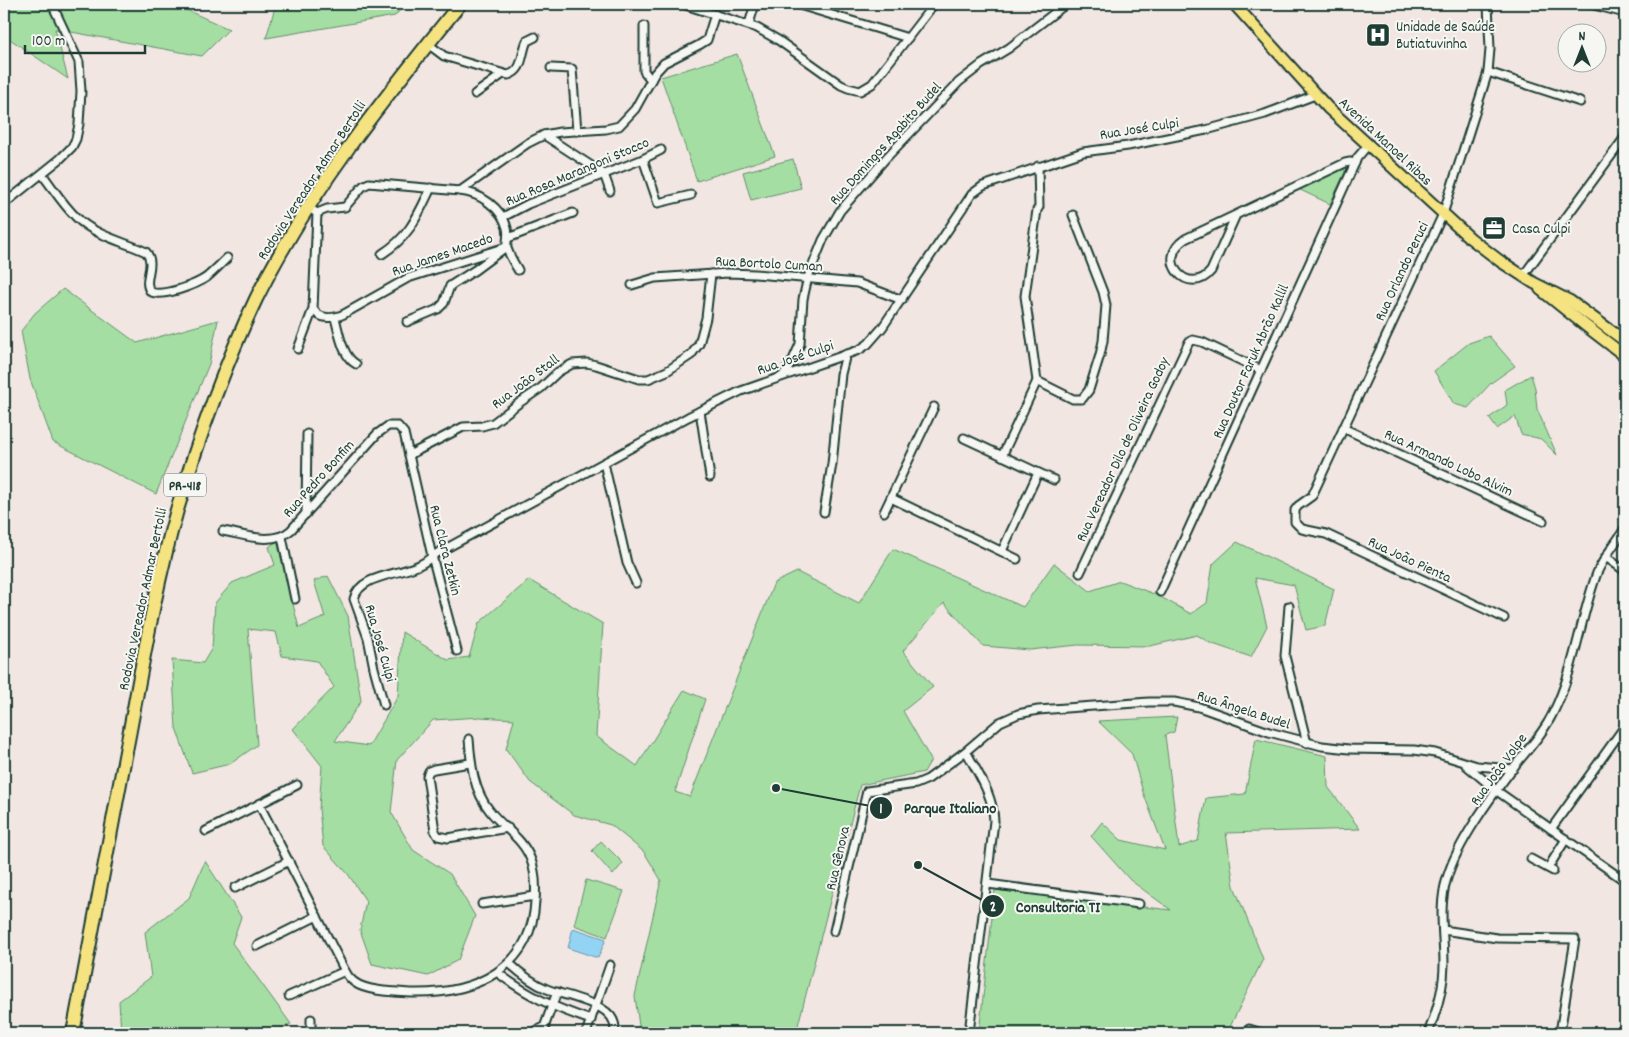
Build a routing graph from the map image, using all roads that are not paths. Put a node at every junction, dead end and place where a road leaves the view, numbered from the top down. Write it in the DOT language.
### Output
graph roads {
  1 [pos="52,4"];
  2 [pos="460,4"];
  3 [pos="682,4"];
  4 [pos="755,4"];
  5 [pos="796,4"];
  6 [pos="1066,4"];
  7 [pos="1234,4"];
  8 [pos="1488,4"];
  9 [pos="1590,4"];
  10 [pos="930,5"];
  11 [pos="704,7"];
  12 [pos="1625,13"];
  13 [pos="715,14"];
  14 [pos="749,24"];
  15 [pos="644,26"];
  16 [pos="535,37"];
  17 [pos="908,38"];
  18 [pos="428,44"];
  19 [pos="551,68"];
  20 [pos="1488,72"];
  21 [pos="503,74"];
  22 [pos="651,80"];
  23 [pos="475,94"];
  24 [pos="1315,95"];
  25 [pos="1580,102"];
  26 [pos="578,131"];
  27 [pos="544,135"];
  28 [pos="1625,137"];
  29 [pos="1369,144"];
  30 [pos="661,150"];
  31 [pos="643,159"];
  32 [pos="1355,163"];
  33 [pos="1036,167"];
  34 [pos="42,174"];
  35 [pos="604,174"];
  36 [pos="431,188"];
  37 [pos="460,191"];
  38 [pos="610,191"];
  39 [pos="691,195"];
  40 [pos="4,204"];
  41 [pos="313,211"];
  42 [pos="573,213"];
  43 [pos="1443,214"];
  44 [pos="1073,215"];
  45 [pos="1236,215"];
  46 [pos="503,217"];
  47 [pos="508,238"];
  48 [pos="506,246"];
  49 [pos="382,254"];
  50 [pos="227,258"];
  51 [pos="518,270"];
  52 [pos="712,274"];
  53 [pos="1523,276"];
  54 [pos="808,278"];
  55 [pos="1534,283"];
  56 [pos="632,285"];
  57 [pos="902,300"];
  58 [pos="313,309"];
  59 [pos="335,318"];
  60 [pos="407,322"];
  61 [pos="1586,326"];
  62 [pos="1625,341"];
  63 [pos="298,349"];
  64 [pos="846,354"];
  65 [pos="1625,356"];
  66 [pos="356,364"];
  67 [pos="1261,370"];
  68 [pos="782,375"];
  69 [pos="1037,381"];
  70 [pos="934,407"];
  71 [pos="700,411"];
  72 [pos="1343,428"];
  73 [pos="308,434"];
  74 [pos="964,438"];
  75 [pos="409,455"];
  76 [pos="1002,456"];
  77 [pos="604,463"];
  78 [pos="1038,472"];
  79 [pos="710,477"];
  80 [pos="1054,480"];
  81 [pos="891,498"];
  82 [pos="824,512"];
  83 [pos="884,512"];
  84 [pos="306,514"];
  85 [pos="1543,521"];
  86 [pos="1625,528"];
  87 [pos="1302,529"];
  88 [pos="223,531"];
  89 [pos="282,537"];
  90 [pos="1002,551"];
  91 [pos="432,556"];
  92 [pos="1606,557"];
  93 [pos="1017,559"];
  94 [pos="1625,571"];
  95 [pos="1080,573"];
  96 [pos="636,583"];
  97 [pos="1160,592"];
  98 [pos="296,599"];
  99 [pos="1289,606"];
  100 [pos="1504,618"];
  101 [pos="457,651"];
  102 [pos="384,705"];
  103 [pos="1625,726"];
  104 [pos="469,739"];
  105 [pos="1306,743"];
  106 [pos="966,751"];
  107 [pos="470,763"];
  108 [pos="1464,763"];
  109 [pos="1513,769"];
  110 [pos="297,784"];
  111 [pos="1497,791"];
  112 [pos="867,792"];
  113 [pos="259,804"];
  114 [pos="508,828"];
  115 [pos="1551,829"];
  116 [pos="206,831"];
  117 [pos="1566,839"];
  118 [pos="1531,859"];
  119 [pos="289,861"];
  120 [pos="1625,881"];
  121 [pos="988,884"];
  122 [pos="235,888"];
  123 [pos="535,896"];
  124 [pos="482,904"];
  125 [pos="1139,904"];
  126 [pos="317,916"];
  127 [pos="1443,930"];
  128 [pos="834,931"];
  129 [pos="257,946"];
  130 [pos="509,963"];
  131 [pos="610,965"];
  132 [pos="345,971"];
  133 [pos="498,973"];
  134 [pos="557,992"];
  135 [pos="289,996"];
  136 [pos="596,1005"];
  137 [pos="552,1006"];
  138 [pos="311,1019"];
  139 [pos="590,1020"];
  140 [pos="1249,1029"];
  141 [pos="544,1030"];
  142 [pos="73,1033"];
  143 [pos="311,1033"];
  144 [pos="530,1033"];
  145 [pos="586,1033"];
  146 [pos="614,1033"];
  147 [pos="969,1033"];
  148 [pos="1262,1033"];
  149 [pos="1428,1033"];
  150 [pos="1560,1033"];
  1 -- 34 [label="street"];
  2 -- 18 [label="highway, Rodovia Vereador Admar Bertolli / PR-418"];
  3 -- 11 [label="street"];
  4 -- 14 [label="street"];
  5 -- 17 [label="street"];
  6 -- 54 [label="street, Rua Domingos Agabito Budel"];
  7 -- 24 [label="main road, Avenida Manoel Ribas"];
  8 -- 20 [label="street, Rua Orlando Peruci"];
  9 -- 12 [label="street"];
  10 -- 17 [label="street"];
  11 -- 13 [label="street"];
  13 -- 14 [label="street"];
  13 -- 22 [label="street"];
  14 -- 17 [label="street"];
  15 -- 22 [label="street"];
  16 -- 21 [label="street"];
  18 -- 21 [label="street"];
  18 -- 41 [label="highway, Rodovia Vereador Admar Bertolli / PR-418"];
  19 -- 26 [label="street"];
  20 -- 25 [label="street"];
  20 -- 43 [label="street, Rua Orlando Peruci"];
  21 -- 23 [label="street"];
  22 -- 26 [label="street"];
  24 -- 29 [label="main road, Avenida Manoel Ribas"];
  24 -- 33 [label="street, Rua José Culpi"];
  26 -- 27 [label="street"];
  27 -- 35 [label="street"];
  27 -- 37 [label="street"];
  28 -- 53 [label="street"];
  29 -- 32 [label="street, Rua Doutor Faruk Abrão Kallil"];
  29 -- 43 [label="main road, Avenida Manoel Ribas"];
  30 -- 31 [label="street, Rua Rosa Marangoni Stocco"];
  31 -- 35 [label="street, Rua Rosa Marangoni Stocco"];
  31 -- 39 [label="street"];
  32 -- 45 [label="street"];
  32 -- 67 [label="street, Rua Doutor Faruk Abrão Kallil"];
  33 -- 57 [label="street, Rua José Culpi"];
  33 -- 69 [label="street"];
  34 -- 40 [label="street"];
  34 -- 50 [label="street"];
  35 -- 38 [label="street"];
  35 -- 46 [label="street, Rua Rosa Marangoni Stocco"];
  36 -- 37 [label="street"];
  36 -- 41 [label="street"];
  36 -- 49 [label="street"];
  37 -- 46 [label="street"];
  41 -- 58 [label="street"];
  41 -- 142 [label="highway, Rodovia Vereador Admar Bertolli / PR-418"];
  42 -- 47 [label="street"];
  43 -- 53 [label="main road, Avenida Manoel Ribas"];
  43 -- 72 [label="street, Rua Orlando Peruci"];
  44 -- 69 [label="street"];
  45 -- 45 [label="street"];
  46 -- 47 [label="street"];
  47 -- 48 [label="street"];
  48 -- 51 [label="street"];
  48 -- 59 [label="street, Rua James Macedo"];
  48 -- 60 [label="street"];
  52 -- 54 [label="street, Rua Bortolo Cuman"];
  52 -- 56 [label="street, Rua Bortolo Cuman"];
  52 -- 75 [label="street, Rua João Stall"];
  53 -- 55 [label="main road, Avenida Manoel Ribas"];
  54 -- 57 [label="street, Rua Bortolo Cuman"];
  54 -- 68 [label="street, Rua Domingos Agabito Budel"];
  55 -- 61 [label="main road, Avenida Manoel Ribas"];
  55 -- 62 [label="main road, Avenida Manoel Ribas"];
  57 -- 64 [label="street, Rua José Culpi"];
  58 -- 59 [label="street"];
  58 -- 63 [label="street"];
  59 -- 66 [label="street"];
  61 -- 62 [label="main road"];
  61 -- 65 [label="main road, Avenida Manoel Ribas"];
  64 -- 68 [label="street, Rua José Culpi"];
  64 -- 82 [label="street"];
  67 -- 95 [label="street, Rua Vereador Dilo de Oliveira Godoy"];
  67 -- 97 [label="street, Rua Doutor Faruk Abrão Kallil"];
  68 -- 71 [label="street, Rua José Culpi"];
  69 -- 76 [label="street"];
  70 -- 81 [label="street"];
  71 -- 77 [label="street, Rua José Culpi"];
  71 -- 79 [label="street"];
  72 -- 85 [label="street, Rua Armando Lobo Alvim"];
  72 -- 87 [label="street, Rua Orlando Peruci"];
  73 -- 84 [label="street"];
  74 -- 76 [label="street"];
  75 -- 84 [label="street, Rua Pedro Bonfim"];
  75 -- 91 [label="street, Rua Clara Zetkin"];
  76 -- 78 [label="street"];
  77 -- 91 [label="street, Rua José Culpi"];
  77 -- 96 [label="street"];
  78 -- 80 [label="street"];
  78 -- 90 [label="street"];
  81 -- 83 [label="street"];
  81 -- 90 [label="street"];
  84 -- 89 [label="street, Rua Pedro Bonfim"];
  86 -- 92 [label="street, Rua João Volpe"];
  87 -- 100 [label="street, Rua João Pienta"];
  88 -- 89 [label="street, Rua Pedro Bonfim"];
  89 -- 98 [label="street"];
  90 -- 93 [label="street"];
  91 -- 101 [label="street, Rua Clara Zetkin"];
  91 -- 102 [label="street, Rua José Culpi"];
  92 -- 94 [label="street"];
  92 -- 109 [label="street, Rua João Volpe"];
  99 -- 105 [label="street"];
  103 -- 115 [label="street"];
  104 -- 107 [label="street"];
  105 -- 106 [label="street, Rua Ângela Budel"];
  105 -- 108 [label="street, Rua Ângela Budel"];
  106 -- 112 [label="street, Rua Ângela Budel"];
  106 -- 121 [label="street"];
  107 -- 114 [label="street"];
  107 -- 114 [label="street"];
  108 -- 109 [label="street, Rua Ângela Budel"];
  108 -- 111 [label="street"];
  109 -- 111 [label="street, Rua João Volpe"];
  110 -- 113 [label="street"];
  111 -- 115 [label="street"];
  111 -- 127 [label="street, Rua João Volpe"];
  112 -- 128 [label="street, Rua Gênova"];
  113 -- 116 [label="street"];
  113 -- 119 [label="street"];
  114 -- 123 [label="street"];
  115 -- 117 [label="street"];
  117 -- 118 [label="street"];
  117 -- 120 [label="street"];
  119 -- 122 [label="street"];
  119 -- 126 [label="street"];
  121 -- 125 [label="street"];
  121 -- 147 [label="street"];
  123 -- 124 [label="street"];
  123 -- 130 [label="street"];
  126 -- 129 [label="street"];
  126 -- 132 [label="street"];
  127 -- 149 [label="street, Rua João Volpe"];
  127 -- 150 [label="street"];
  130 -- 133 [label="street"];
  130 -- 134 [label="street"];
  131 -- 136 [label="street"];
  132 -- 133 [label="street"];
  132 -- 135 [label="street"];
  133 -- 137 [label="street"];
  134 -- 136 [label="street"];
  134 -- 137 [label="street"];
  136 -- 139 [label="street"];
  136 -- 146 [label="street"];
  137 -- 139 [label="street"];
  137 -- 141 [label="street"];
  138 -- 143 [label="street"];
  139 -- 145 [label="street"];
  140 -- 148 [label="street"];
  141 -- 144 [label="street"];
}
